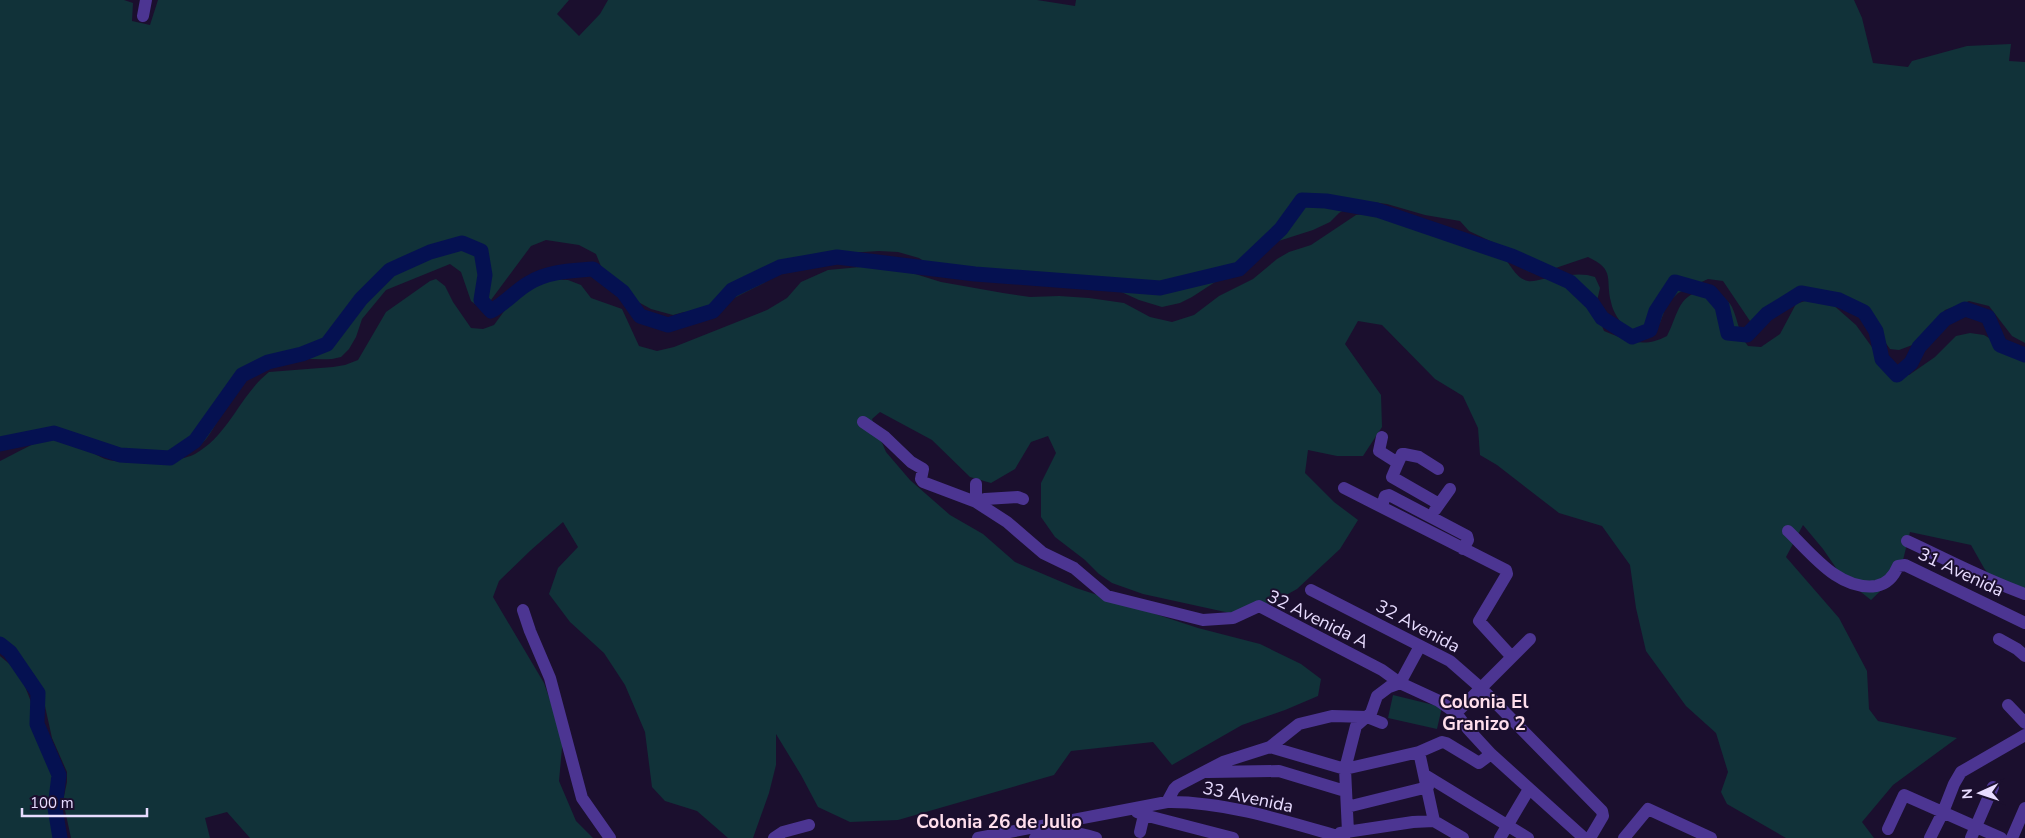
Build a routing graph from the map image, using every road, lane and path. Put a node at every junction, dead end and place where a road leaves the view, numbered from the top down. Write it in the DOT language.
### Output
graph roads {
  1 [pos="146,0"];
  2 [pos="144,16"];
  3 [pos="863,422"];
  4 [pos="1382,437"];
  5 [pos="1398,463"];
  6 [pos="1438,469"];
  7 [pos="976,484"];
  8 [pos="1344,488"];
  9 [pos="1450,489"];
  10 [pos="1023,499"];
  11 [pos="976,502"];
  12 [pos="1439,504"];
  13 [pos="1382,506"];
  14 [pos="1431,516"];
  15 [pos="1788,531"];
  16 [pos="1907,541"];
  17 [pos="1463,549"];
  18 [pos="1999,585"];
  19 [pos="1311,590"];
  20 [pos="2025,594"];
  21 [pos="1992,606"];
  22 [pos="523,610"];
  23 [pos="2025,623"];
  24 [pos="1530,639"];
  25 [pos="1999,639"];
  26 [pos="1420,646"];
  27 [pos="1511,656"];
  28 [pos="2025,656"];
  29 [pos="1400,683"];
  30 [pos="1482,690"];
  31 [pos="2008,705"];
  32 [pos="1456,713"];
  33 [pos="1367,717"];
  34 [pos="1382,723"];
  35 [pos="2025,723"];
  36 [pos="1468,729"];
  37 [pos="2025,735"];
  38 [pos="1270,747"];
  39 [pos="1456,749"];
  40 [pos="1420,752"];
  41 [pos="1491,754"];
  42 [pos="1345,768"];
  43 [pos="1203,772"];
  44 [pos="1426,781"];
  45 [pos="1993,787"];
  46 [pos="1529,789"];
  47 [pos="1345,791"];
  48 [pos="1167,802"];
  49 [pos="1347,807"];
  50 [pos="2025,808"];
  51 [pos="1131,810"];
  52 [pos="1943,812"];
  53 [pos="1144,815"];
  54 [pos="1434,822"];
  55 [pos="809,825"];
  56 [pos="1508,825"];
  57 [pos="1888,829"];
  58 [pos="1140,832"];
  59 [pos="1974,833"];
  60 [pos="1361,834"];
  61 [pos="1339,836"];
  62 [pos="1705,837"];
  63 [pos="610,838"];
  64 [pos="774,838"];
  65 [pos="978,838"];
  66 [pos="1035,838"];
  67 [pos="1096,838"];
  68 [pos="1233,838"];
  69 [pos="1463,838"];
  70 [pos="1500,838"];
  71 [pos="1528,838"];
  72 [pos="1584,838"];
  73 [pos="1590,838"];
  74 [pos="1624,838"];
  75 [pos="1930,838"];
  76 [pos="2001,838"];
  77 [pos="2012,838"];
  1 -- 2 [label="street"];
  3 -- 11 [label="street, 32 Avenida A"];
  4 -- 5 [label="street"];
  5 -- 6 [label="street"];
  5 -- 12 [label="street"];
  7 -- 11 [label="street"];
  8 -- 13 [label="street"];
  9 -- 12 [label="street"];
  10 -- 11 [label="street"];
  11 -- 29 [label="street, 32 Avenida A"];
  12 -- 14 [label="street"];
  13 -- 14 [label="street"];
  13 -- 17 [label="street"];
  14 -- 17 [label="street"];
  15 -- 21 [label="street, 31 Avenida"];
  16 -- 18 [label="street"];
  17 -- 27 [label="street"];
  18 -- 20 [label="street"];
  18 -- 21 [label="street"];
  19 -- 26 [label="street, 32 Avenida"];
  21 -- 23 [label="street, 31 Avenida"];
  22 -- 63 [label="street"];
  24 -- 27 [label="street"];
  25 -- 28 [label="street"];
  26 -- 29 [label="street"];
  26 -- 30 [label="street, 32 Avenida"];
  27 -- 30 [label="street"];
  29 -- 32 [label="street, 32 Avenida A"];
  29 -- 33 [label="street"];
  30 -- 32 [label="street"];
  30 -- 73 [label="street, 32 Avenida"];
  31 -- 35 [label="street"];
  32 -- 36 [label="street, 32 Avenida A"];
  33 -- 34 [label="street"];
  33 -- 38 [label="street"];
  33 -- 42 [label="street"];
  36 -- 39 [label="street"];
  36 -- 41 [label="street, 32 Avenida A"];
  37 -- 52 [label="street"];
  38 -- 42 [label="street"];
  38 -- 43 [label="street"];
  39 -- 40 [label="street"];
  39 -- 41 [label="street"];
  40 -- 42 [label="street"];
  40 -- 44 [label="street"];
  41 -- 46 [label="street, 32 Avenida A"];
  42 -- 47 [label="street"];
  43 -- 47 [label="street"];
  43 -- 48 [label="street"];
  44 -- 49 [label="street"];
  44 -- 54 [label="street"];
  44 -- 56 [label="street"];
  45 -- 59 [label="street"];
  46 -- 56 [label="street"];
  46 -- 72 [label="street, 32 Avenida A"];
  47 -- 49 [label="street"];
  48 -- 51 [label="street, 33 Avenida"];
  48 -- 61 [label="street, 33 Avenida"];
  49 -- 61 [label="street"];
  50 -- 77 [label="street"];
  51 -- 53 [label="street"];
  51 -- 65 [label="street, 33 Avenida"];
  52 -- 57 [label="street"];
  52 -- 59 [label="street"];
  52 -- 75 [label="street"];
  53 -- 58 [label="street"];
  53 -- 68 [label="street"];
  54 -- 60 [label="street, 33 Avenida"];
  54 -- 69 [label="street"];
  55 -- 64 [label="street"];
  56 -- 70 [label="street"];
  56 -- 71 [label="street"];
  59 -- 76 [label="street"];
  60 -- 61 [label="street, 33 Avenida"];
  62 -- 74 [label="street"];
  66 -- 67 [label="street"];
}
